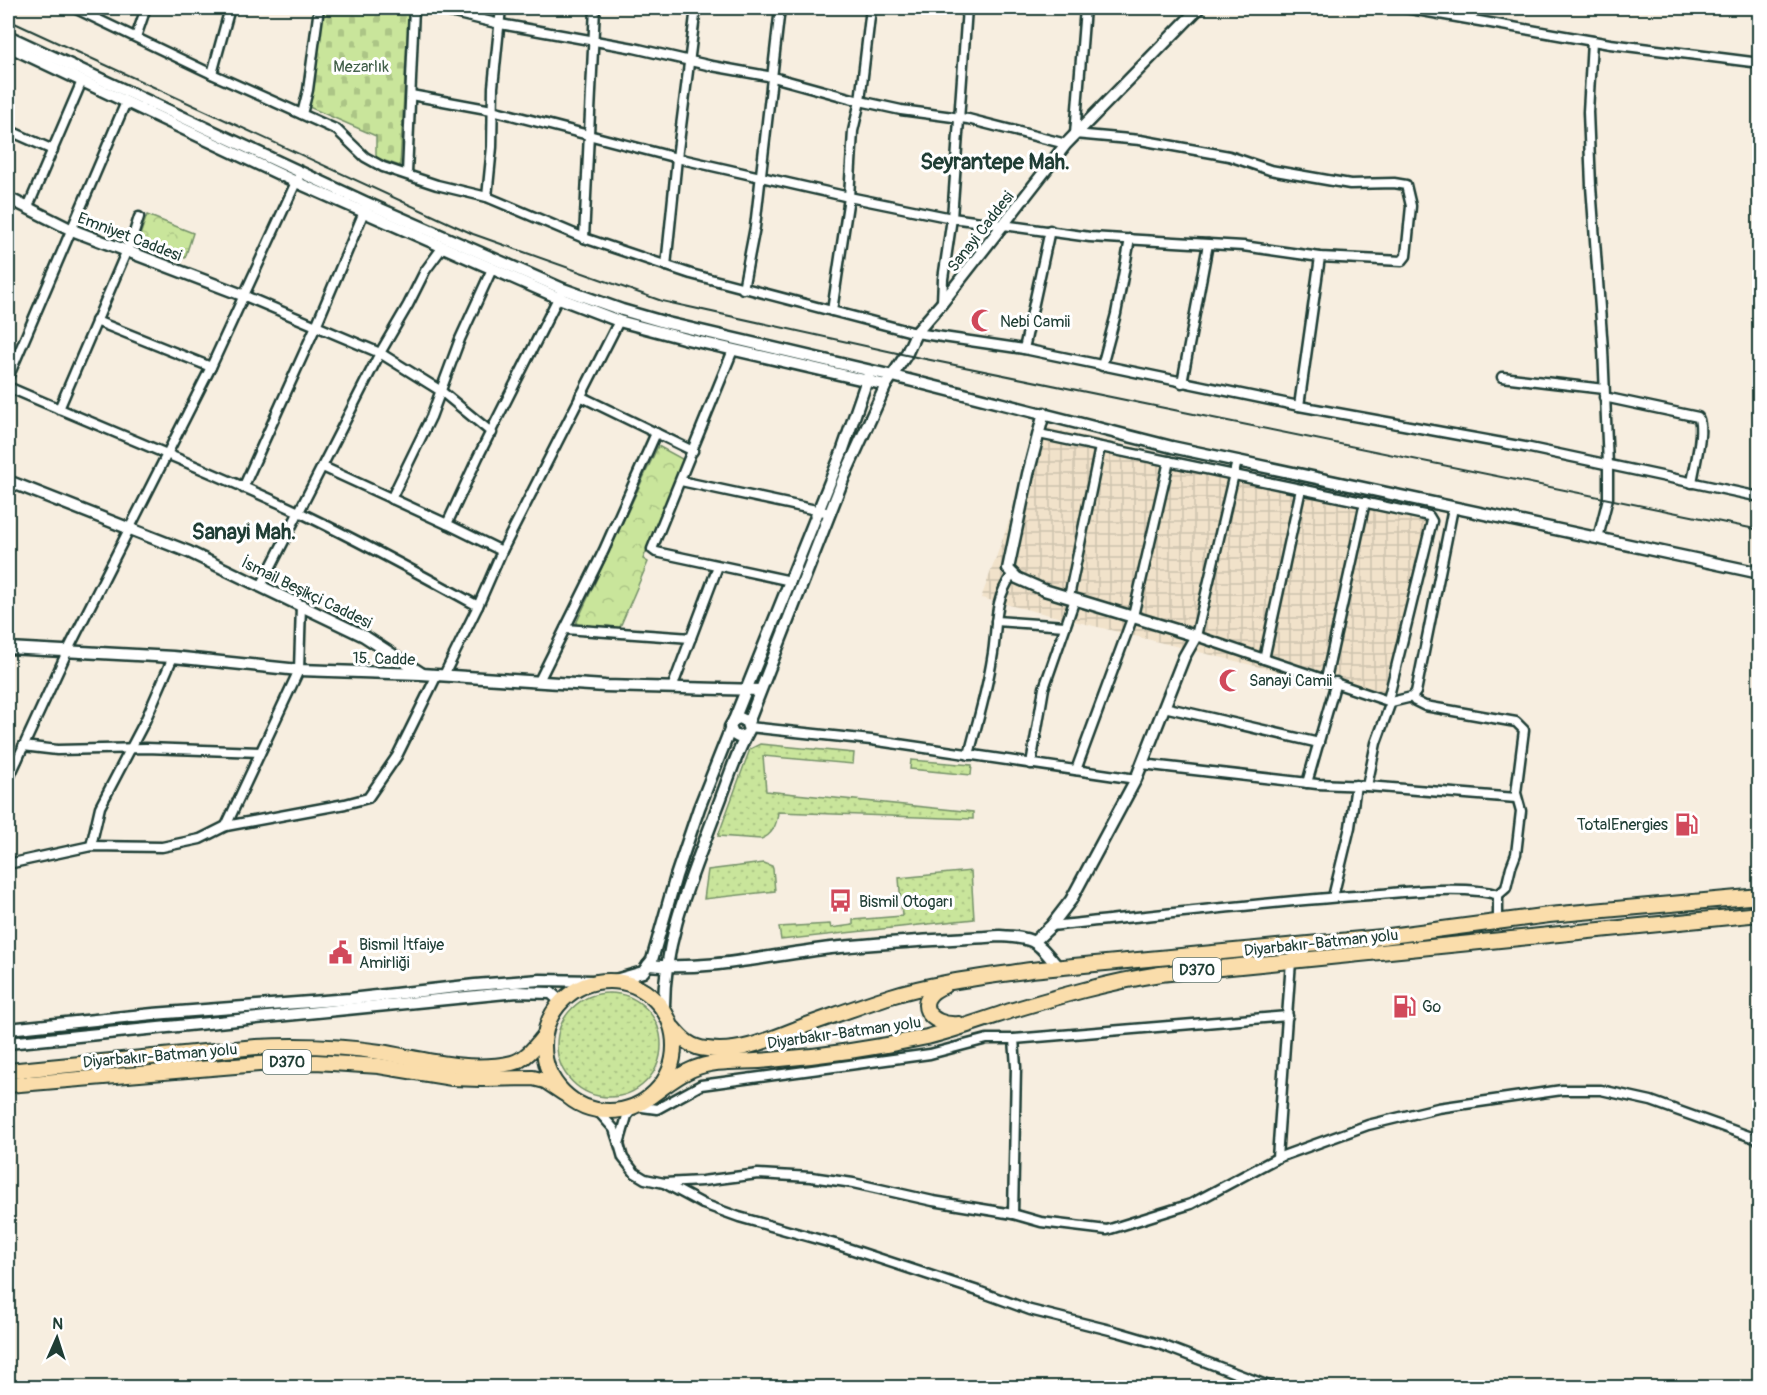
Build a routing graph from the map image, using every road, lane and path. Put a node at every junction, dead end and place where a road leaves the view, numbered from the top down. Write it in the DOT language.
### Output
graph roads {
  1 [pos="74,8"];
  2 [pos="146,8"];
  3 [pos="230,8"];
  4 [pos="317,8"];
  5 [pos="414,8"];
  6 [pos="433,8"];
  7 [pos="501,8"];
  8 [pos="595,8"];
  9 [pos="696,8"];
  10 [pos="780,8"];
  11 [pos="871,8"];
  12 [pos="967,8"];
  13 [pos="1085,8"];
  14 [pos="1199,8"];
  15 [pos="1405,8"];
  16 [pos="500,24"];
  17 [pos="8,36"];
  18 [pos="136,37"];
  19 [pos="1592,41"];
  20 [pos="595,42"];
  21 [pos="8,46"];
  22 [pos="690,61"];
  23 [pos="1760,63"];
  24 [pos="212,74"];
  25 [pos="773,77"];
  26 [pos="82,81"];
  27 [pos="411,95"];
  28 [pos="860,101"];
  29 [pos="126,102"];
  30 [pos="492,110"];
  31 [pos="302,114"];
  32 [pos="959,119"];
  33 [pos="8,130"];
  34 [pos="590,134"];
  35 [pos="1075,134"];
  36 [pos="1066,144"];
  37 [pos="52,150"];
  38 [pos="677,158"];
  39 [pos="407,174"];
  40 [pos="760,176"];
  41 [pos="299,177"];
  42 [pos="487,196"];
  43 [pos="849,197"];
  44 [pos="8,198"];
  45 [pos="28,207"];
  46 [pos="366,208"];
  47 [pos="139,217"];
  48 [pos="952,218"];
  49 [pos="1003,226"];
  50 [pos="72,230"];
  51 [pos="1050,230"];
  52 [pos="584,238"];
  53 [pos="1130,239"];
  54 [pos="1208,244"];
  55 [pos="442,248"];
  56 [pos="126,251"];
  57 [pos="1320,257"];
  58 [pos="666,266"];
  59 [pos="492,269"];
  60 [pos="743,289"];
  61 [pos="561,294"];
  62 [pos="245,296"];
  63 [pos="942,303"];
  64 [pos="832,311"];
  65 [pos="96,321"];
  66 [pos="620,321"];
  67 [pos="316,326"];
  68 [pos="916,333"];
  69 [pos="1024,349"];
  70 [pos="733,350"];
  71 [pos="380,353"];
  72 [pos="1102,366"];
  73 [pos="211,367"];
  74 [pos="868,376"];
  75 [pos="1502,377"];
  76 [pos="8,378"];
  77 [pos="889,380"];
  78 [pos="1182,383"];
  79 [pos="8,387"];
  80 [pos="441,391"];
  81 [pos="1604,393"];
  82 [pos="580,396"];
  83 [pos="1299,406"];
  84 [pos="58,409"];
  85 [pos="1044,413"];
  86 [pos="492,432"];
  87 [pos="656,433"];
  88 [pos="1039,434"];
  89 [pos="1100,447"];
  90 [pos="693,452"];
  91 [pos="166,453"];
  92 [pos="1169,461"];
  93 [pos="1237,461"];
  94 [pos="1608,465"];
  95 [pos="323,467"];
  96 [pos="1234,475"];
  97 [pos="8,481"];
  98 [pos="681,481"];
  99 [pos="1692,483"];
  100 [pos="243,488"];
  101 [pos="1301,489"];
  102 [pos="1760,497"];
  103 [pos="391,498"];
  104 [pos="1365,502"];
  105 [pos="1453,508"];
  106 [pos="825,511"];
  107 [pos="300,513"];
  108 [pos="447,524"];
  109 [pos="130,529"];
  110 [pos="1598,538"];
  111 [pos="502,551"];
  112 [pos="718,566"];
  113 [pos="1760,573"];
  114 [pos="1012,575"];
  115 [pos="791,581"];
  116 [pos="261,586"];
  117 [pos="1072,598"];
  118 [pos="301,605"];
  119 [pos="478,606"];
  120 [pos="1132,616"];
  121 [pos="996,621"];
  122 [pos="1065,626"];
  123 [pos="565,629"];
  124 [pos="1196,636"];
  125 [pos="691,638"];
  126 [pos="8,648"];
  127 [pos="67,652"];
  128 [pos="174,657"];
  129 [pos="1264,659"];
  130 [pos="299,670"];
  131 [pos="421,674"];
  132 [pos="440,675"];
  133 [pos="539,681"];
  134 [pos="1331,681"];
  135 [pos="672,688"];
  136 [pos="746,690"];
  137 [pos="760,690"];
  138 [pos="1412,697"];
  139 [pos="1389,701"];
  140 [pos="1164,707"];
  141 [pos="732,725"];
  142 [pos="747,728"];
  143 [pos="1318,743"];
  144 [pos="23,746"];
  145 [pos="129,750"];
  146 [pos="261,752"];
  147 [pos="8,754"];
  148 [pos="969,754"];
  149 [pos="17,760"];
  150 [pos="1031,764"];
  151 [pos="1142,764"];
  152 [pos="1076,770"];
  153 [pos="1136,779"];
  154 [pos="8,780"];
  155 [pos="1307,783"];
  156 [pos="1356,785"];
  157 [pos="1367,786"];
  158 [pos="1516,798"];
  159 [pos="226,826"];
  160 [pos="91,846"];
  161 [pos="8,864"];
  162 [pos="1498,895"];
  163 [pos="1760,896"];
  164 [pos="1333,897"];
  165 [pos="1760,914"];
  166 [pos="1498,922"];
  167 [pos="1051,926"];
  168 [pos="1035,942"];
  169 [pos="1291,961"];
  170 [pos="648,965"];
  171 [pos="666,967"];
  172 [pos="1058,967"];
  173 [pos="615,980"];
  174 [pos="595,981"];
  175 [pos="954,982"];
  176 [pos="560,1001"];
  177 [pos="664,1010"];
  178 [pos="1288,1016"];
  179 [pos="977,1022"];
  180 [pos="673,1028"];
  181 [pos="8,1029"];
  182 [pos="543,1038"];
  183 [pos="1014,1039"];
  184 [pos="8,1043"];
  185 [pos="8,1071"];
  186 [pos="8,1085"];
  187 [pos="563,1093"];
  188 [pos="651,1096"];
  189 [pos="635,1106"];
  190 [pos="597,1110"];
  191 [pos="1760,1140"];
  192 [pos="619,1144"];
  193 [pos="1277,1158"];
  194 [pos="664,1183"];
  195 [pos="1013,1214"];
  196 [pos="1274,1388"];
  1 -- 18 [label="street"];
  2 -- 18 [label="street"];
  3 -- 24 [label="street"];
  4 -- 31 [label="street"];
  5 -- 27 [label="street"];
  6 -- 16 [label="street"];
  7 -- 16 [label="street"];
  8 -- 20 [label="street"];
  9 -- 22 [label="street"];
  10 -- 25 [label="street"];
  11 -- 28 [label="street"];
  12 -- 32 [label="street"];
  13 -- 35 [label="street"];
  14 -- 35 [label="street, Sanayi Caddesi"];
  15 -- 19 [label="street"];
  16 -- 20 [label="street"];
  16 -- 30 [label="street"];
  17 -- 41 [label="street"];
  18 -- 24 [label="street"];
  19 -- 23 [label="street"];
  19 -- 81 [label="street"];
  20 -- 22 [label="street"];
  20 -- 34 [label="street"];
  21 -- 26 [label="street"];
  22 -- 25 [label="street"];
  22 -- 38 [label="street"];
  24 -- 31 [label="street"];
  25 -- 28 [label="street"];
  25 -- 40 [label="street"];
  26 -- 29 [label="street"];
  26 -- 37 [label="street"];
  27 -- 30 [label="street"];
  27 -- 39 [label="street"];
  28 -- 32 [label="street"];
  28 -- 43 [label="street"];
  29 -- 41 [label="street"];
  29 -- 50 [label="street"];
  30 -- 34 [label="street"];
  30 -- 42 [label="street"];
  31 -- 39 [label="street"];
  32 -- 36 [label="street"];
  32 -- 48 [label="street"];
  33 -- 37 [label="street"];
  34 -- 38 [label="street"];
  34 -- 52 [label="street"];
  35 -- 36 [label="street, Sanayi Caddesi"];
  35 -- 57 [label="street"];
  36 -- 49 [label="street, Sanayi Caddesi"];
  37 -- 45 [label="street"];
  38 -- 40 [label="street"];
  38 -- 58 [label="street"];
  39 -- 42 [label="street"];
  40 -- 43 [label="street"];
  40 -- 60 [label="street"];
  41 -- 46 [label="street"];
  41 -- 62 [label="street"];
  42 -- 52 [label="street"];
  43 -- 48 [label="street"];
  43 -- 64 [label="street"];
  44 -- 45 [label="street, Emniyet Caddesi"];
  45 -- 50 [label="street, Emniyet Caddesi"];
  46 -- 55 [label="street"];
  46 -- 61 [label="street"];
  46 -- 67 [label="street"];
  47 -- 56 [label="street"];
  48 -- 49 [label="street"];
  48 -- 63 [label="street"];
  49 -- 51 [label="street"];
  49 -- 63 [label="street, Sanayi Caddesi"];
  50 -- 56 [label="street, Emniyet Caddesi"];
  50 -- 76 [label="street"];
  51 -- 53 [label="street"];
  51 -- 69 [label="street"];
  52 -- 58 [label="street"];
  53 -- 54 [label="street"];
  53 -- 72 [label="street"];
  54 -- 57 [label="street"];
  54 -- 78 [label="street"];
  55 -- 59 [label="street"];
  55 -- 71 [label="street"];
  56 -- 62 [label="street, Emniyet Caddesi"];
  56 -- 65 [label="street"];
  57 -- 83 [label="street"];
  58 -- 60 [label="street"];
  59 -- 61 [label="street"];
  59 -- 80 [label="street"];
  60 -- 64 [label="street"];
  61 -- 66 [label="street"];
  61 -- 74 [label="street"];
  61 -- 86 [label="street"];
  62 -- 67 [label="street"];
  62 -- 73 [label="street"];
  63 -- 68 [label="street, Sanayi Caddesi"];
  64 -- 68 [label="street"];
  65 -- 73 [label="street"];
  65 -- 84 [label="street"];
  66 -- 70 [label="street"];
  66 -- 82 [label="street"];
  67 -- 71 [label="street"];
  67 -- 100 [label="street"];
  68 -- 69 [label="street"];
  68 -- 77 [label="street, Sanayi Caddesi"];
  69 -- 72 [label="street"];
  70 -- 74 [label="street"];
  70 -- 90 [label="street"];
  71 -- 80 [label="street"];
  71 -- 95 [label="street"];
  72 -- 78 [label="street"];
  73 -- 91 [label="street"];
  74 -- 77 [label="street"];
  74 -- 106 [label="street"];
  75 -- 81 [label="street"];
  77 -- 85 [label="street"];
  77 -- 106 [label="street, Sanayi Caddesi"];
  78 -- 83 [label="street"];
  79 -- 84 [label="street"];
  80 -- 86 [label="street"];
  80 -- 103 [label="street"];
  81 -- 94 [label="street"];
  81 -- 99 [label="street"];
  82 -- 87 [label="street"];
  82 -- 111 [label="street"];
  83 -- 94 [label="street"];
  84 -- 91 [label="street"];
  85 -- 88 [label="street"];
  85 -- 93 [label="street"];
  86 -- 108 [label="street"];
  87 -- 90 [label="street"];
  87 -- 123 [label="street"];
  88 -- 89 [label="street"];
  88 -- 114 [label="street"];
  89 -- 92 [label="street"];
  89 -- 117 [label="street"];
  90 -- 98 [label="street"];
  91 -- 100 [label="street"];
  91 -- 109 [label="street"];
  92 -- 96 [label="street"];
  92 -- 120 [label="street"];
  93 -- 96 [label="street"];
  93 -- 105 [label="street"];
  94 -- 99 [label="street"];
  94 -- 110 [label="street"];
  95 -- 103 [label="street"];
  95 -- 107 [label="street"];
  96 -- 101 [label="street"];
  96 -- 124 [label="street"];
  97 -- 109 [label="street, İsmail Beşikçi Caddesi"];
  98 -- 106 [label="street"];
  98 -- 112 [label="street"];
  99 -- 102 [label="street"];
  100 -- 107 [label="street"];
  101 -- 104 [label="street"];
  101 -- 129 [label="street"];
  103 -- 108 [label="street"];
  104 -- 134 [label="street"];
  104 -- 139 [label="street"];
  105 -- 110 [label="street"];
  105 -- 138 [label="street"];
  106 -- 115 [label="street"];
  106 -- 137 [label="street"];
  107 -- 116 [label="street"];
  107 -- 119 [label="street"];
  108 -- 111 [label="street"];
  109 -- 116 [label="street, İsmail Beşikçi Caddesi"];
  109 -- 127 [label="street"];
  110 -- 113 [label="street"];
  111 -- 119 [label="street"];
  112 -- 115 [label="street"];
  112 -- 125 [label="street"];
  114 -- 117 [label="street"];
  114 -- 121 [label="street"];
  115 -- 136 [label="street"];
  116 -- 118 [label="street, İsmail Beşikçi Caddesi"];
  117 -- 120 [label="street"];
  117 -- 122 [label="street"];
  118 -- 130 [label="street"];
  118 -- 131 [label="street, İsmail Beşikçi Caddesi"];
  119 -- 132 [label="street"];
  120 -- 124 [label="street"];
  120 -- 152 [label="street"];
  121 -- 122 [label="street"];
  121 -- 148 [label="street"];
  122 -- 150 [label="street"];
  123 -- 125 [label="street"];
  123 -- 133 [label="street"];
  124 -- 129 [label="street"];
  124 -- 140 [label="street"];
  125 -- 135 [label="street"];
  126 -- 127 [label="street, 15. Cadde"];
  127 -- 128 [label="street, 15. Cadde"];
  127 -- 144 [label="street"];
  128 -- 130 [label="street, 15. Cadde"];
  128 -- 145 [label="street"];
  129 -- 134 [label="street"];
  130 -- 131 [label="street, 15. Cadde"];
  130 -- 146 [label="street"];
  131 -- 132 [label="street, 15. Cadde"];
  132 -- 133 [label="street, 15. Cadde"];
  132 -- 159 [label="street"];
  133 -- 135 [label="street, 15. Cadde"];
  134 -- 139 [label="street"];
  134 -- 143 [label="street"];
  135 -- 136 [label="street, 15. Cadde"];
  136 -- 137 [label="street, 15. Cadde"];
  136 -- 141 [label="street"];
  137 -- 142 [label="street"];
  138 -- 139 [label="street"];
  138 -- 158 [label="street"];
  139 -- 157 [label="street"];
  140 -- 143 [label="street"];
  140 -- 151 [label="street"];
  141 -- 142 [label="street"];
  141 -- 142 [label="street"];
  141 -- 170 [label="street"];
  142 -- 148 [label="street"];
  142 -- 171 [label="street"];
  143 -- 155 [label="street"];
  144 -- 145 [label="street"];
  144 -- 149 [label="street"];
  145 -- 146 [label="street"];
  145 -- 160 [label="street"];
  146 -- 159 [label="street"];
  147 -- 149 [label="street"];
  148 -- 150 [label="street"];
  149 -- 154 [label="street"];
  150 -- 152 [label="street"];
  151 -- 153 [label="street"];
  151 -- 155 [label="street"];
  152 -- 153 [label="street"];
  153 -- 167 [label="street"];
  155 -- 156 [label="street"];
  156 -- 157 [label="street"];
  156 -- 164 [label="street"];
  157 -- 158 [label="street"];
  158 -- 162 [label="street"];
  159 -- 160 [label="street"];
  160 -- 161 [label="street"];
  162 -- 164 [label="street"];
  162 -- 166 [label="street"];
  163 -- 166 [label="highway, Diyarbakır-Batman yolu / D370"];
  164 -- 167 [label="street"];
  165 -- 169 [label="highway, Diyarbakır-Batman yolu / D370"];
  166 -- 172 [label="highway, Diyarbakır-Batman yolu / D370"];
  167 -- 168 [label="street"];
  168 -- 171 [label="street"];
  168 -- 172 [label="street"];
  169 -- 178 [label="street"];
  169 -- 179 [label="highway, Diyarbakır-Batman yolu / D370"];
  170 -- 171 [label="street"];
  170 -- 173 [label="street"];
  171 -- 177 [label="street"];
  172 -- 175 [label="highway, Diyarbakır-Batman yolu / D370"];
  173 -- 174 [label="highway"];
  173 -- 177 [label="highway"];
  174 -- 176 [label="highway"];
  174 -- 181 [label="street"];
  175 -- 179 [label="highway"];
  175 -- 180 [label="highway, Diyarbakır-Batman yolu / D370"];
  176 -- 182 [label="highway"];
  176 -- 184 [label="street"];
  177 -- 180 [label="highway"];
  178 -- 183 [label="street"];
  178 -- 193 [label="street"];
  179 -- 188 [label="highway, Diyarbakır-Batman yolu / D370"];
  180 -- 188 [label="highway"];
  182 -- 185 [label="highway, Diyarbakır-Batman yolu / D370"];
  182 -- 187 [label="highway"];
  183 -- 189 [label="street"];
  183 -- 195 [label="street"];
  186 -- 187 [label="highway, Diyarbakır-Batman yolu / D370"];
  187 -- 190 [label="highway"];
  188 -- 189 [label="highway"];
  189 -- 190 [label="highway"];
  189 -- 192 [label="street"];
  190 -- 192 [label="street"];
  191 -- 193 [label="street"];
  192 -- 194 [label="street"];
  193 -- 195 [label="street"];
  194 -- 195 [label="street"];
  194 -- 196 [label="street"];
}
